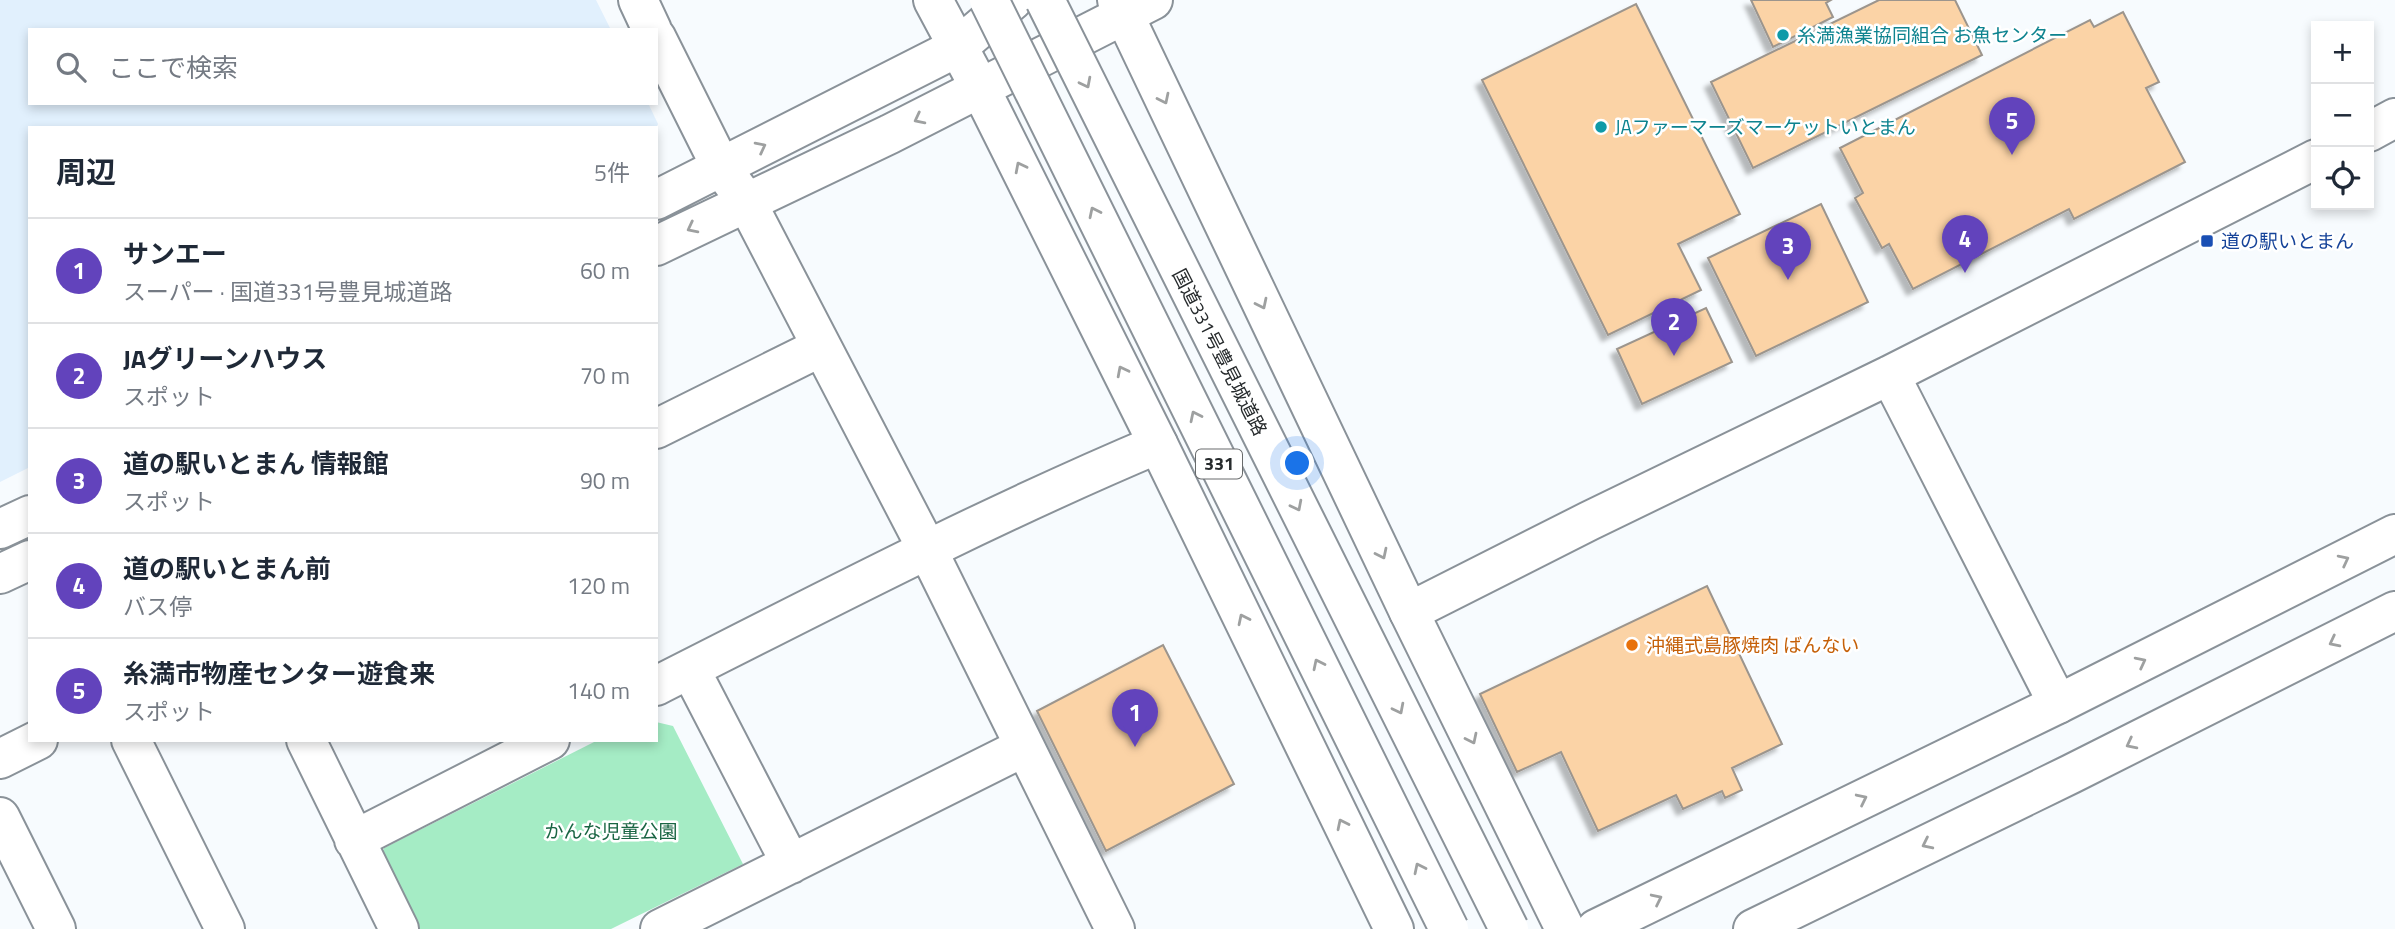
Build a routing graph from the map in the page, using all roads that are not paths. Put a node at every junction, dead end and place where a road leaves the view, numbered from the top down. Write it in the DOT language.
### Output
graph roads {
  1 [pos="638,0"];
  2 [pos="933,0"];
  3 [pos="989,0"];
  4 [pos="1013,0"];
  5 [pos="1045,0"];
  6 [pos="1131,5"];
  7 [pos="652,28"];
  8 [pos="658,41"];
  9 [pos="958,47"];
  10 [pos="980,88"];
  11 [pos="2395,118"];
  12 [pos="2374,129"];
  13 [pos="2311,162"];
  14 [pos="721,167"];
  15 [pos="658,199"];
  16 [pos="746,201"];
  17 [pos="658,245"];
  18 [pos="821,347"];
  19 [pos="1890,375"];
  20 [pos="658,428"];
  21 [pos="1158,444"];
  22 [pos="2395,534"];
  23 [pos="927,550"];
  24 [pos="28,561"];
  25 [pos="0,574"];
  26 [pos="2395,611"];
  27 [pos="1409,612"];
  28 [pos="690,669"];
  29 [pos="658,685"];
  30 [pos="2058,704"];
  31 [pos="34,742"];
  32 [pos="132,742"];
  33 [pos="307,742"];
  34 [pos="546,742"];
  35 [pos="1024,747"];
  36 [pos="0,759"];
  37 [pos="0,817"];
  38 [pos="354,839"];
  39 [pos="791,864"];
  40 [pos="56,929"];
  41 [pos="225,929"];
  42 [pos="399,929"];
  43 [pos="660,929"];
  44 [pos="1115,929"];
  45 [pos="1394,929"];
  46 [pos="1449,929"];
  47 [pos="1509,929"];
  48 [pos="1565,929"];
  49 [pos="1596,929"];
  50 [pos="1753,929"];
  1 -- 7 [label="main road"];
  2 -- 9 [label="main road"];
  46 -- 3 [label="main road, 331, one-way, bridge"];
  4 -- 9 [label="main road"];
  5 -- 47 [label="main road, 国道331号豊見城道路 / 331, one-way, bridge"];
  6 -- 10 [label="main road"];
  6 -- 27 [label="main road, one-way"];
  8 -- 14 [label="main road"];
  9 -- 10 [label="main road"];
  14 -- 9 [label="main road, one-way"];
  10 -- 16 [label="main road, one-way"];
  21 -- 10 [label="main road, 331, one-way"];
  11 -- 12 [label="main road"];
  13 -- 19 [label="main road"];
  14 -- 15 [label="main road"];
  14 -- 16 [label="main road"];
  16 -- 17 [label="main road, one-way"];
  16 -- 18 [label="main road"];
  18 -- 20 [label="main road"];
  18 -- 23 [label="main road"];
  19 -- 27 [label="main road"];
  19 -- 30 [label="main road"];
  21 -- 23 [label="main road"];
  45 -- 21 [label="main road, 331, one-way"];
  30 -- 22 [label="main road, one-way"];
  23 -- 28 [label="main road"];
  23 -- 35 [label="main road"];
  24 -- 25 [label="main road"];
  26 -- 50 [label="main road, one-way"];
  27 -- 48 [label="main road, one-way"];
  28 -- 29 [label="main road"];
  28 -- 39 [label="main road"];
  49 -- 30 [label="main road, one-way"];
  31 -- 36 [label="main road"];
  32 -- 41 [label="main road"];
  33 -- 38 [label="main road"];
  34 -- 38 [label="main road"];
  35 -- 39 [label="main road"];
  35 -- 44 [label="main road"];
  37 -- 40 [label="main road"];
  38 -- 42 [label="main road"];
  39 -- 43 [label="main road"];
}
